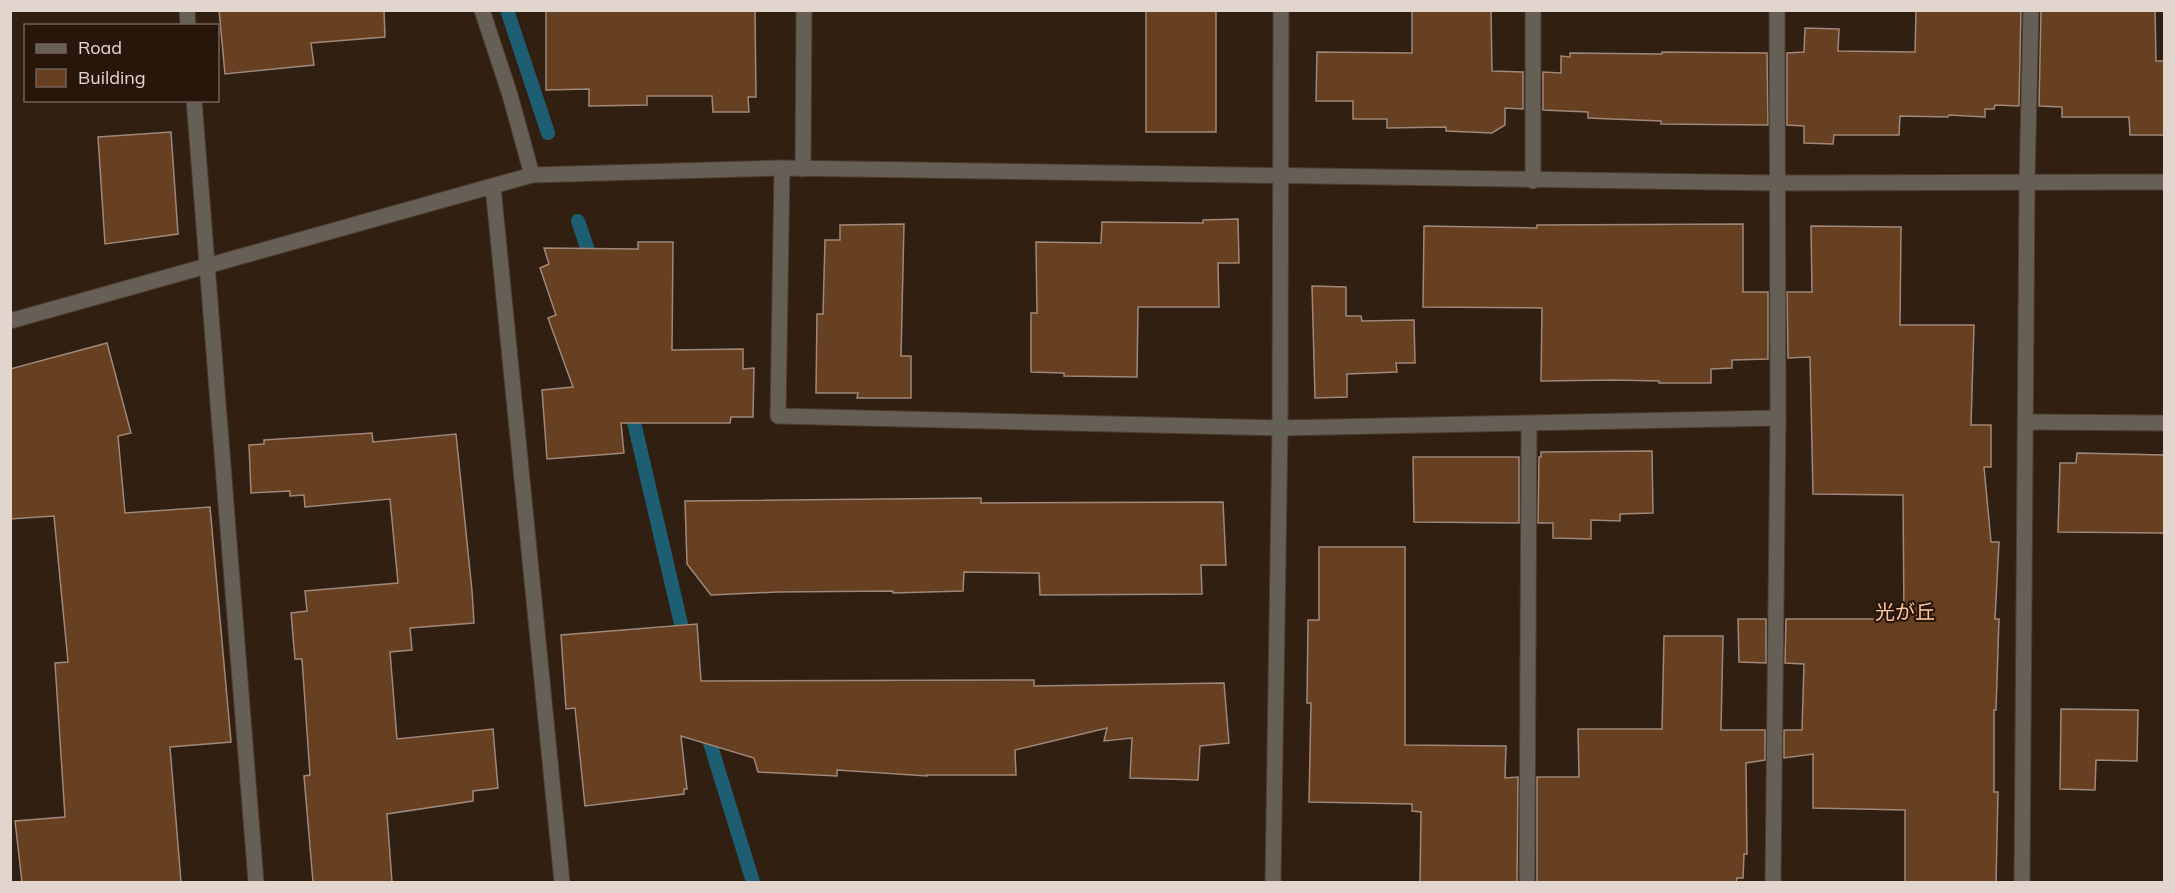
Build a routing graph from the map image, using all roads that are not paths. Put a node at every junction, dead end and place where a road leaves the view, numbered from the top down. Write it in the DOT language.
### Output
graph roads {
  1 [pos="482,10"];
  2 [pos="804,10"];
  3 [pos="1281,10"];
  4 [pos="1533,10"];
  5 [pos="1777,10"];
  6 [pos="2031,10"];
  7 [pos="194,102"];
  8 [pos="782,168"];
  9 [pos="803,169"];
  10 [pos="532,175"];
  11 [pos="1281,176"];
  12 [pos="1533,181"];
  13 [pos="2027,182"];
  14 [pos="2164,182"];
  15 [pos="1777,183"];
  16 [pos="493,187"];
  17 [pos="206,266"];
  18 [pos="10,321"];
  19 [pos="1778,418"];
  20 [pos="2026,422"];
  21 [pos="2164,423"];
  22 [pos="1529,424"];
  23 [pos="1280,428"];
  24 [pos="256,882"];
  25 [pos="562,882"];
  26 [pos="1273,882"];
  27 [pos="1527,882"];
  28 [pos="1773,882"];
  29 [pos="2022,882"];
  1 -- 10 [label="street"];
  2 -- 9 [label="street"];
  3 -- 11 [label="street"];
  4 -- 12 [label="street"];
  5 -- 15 [label="street"];
  6 -- 13 [label="street"];
  7 -- 17 [label="street"];
  8 -- 9 [label="street"];
  8 -- 10 [label="street"];
  8 -- 23 [label="street"];
  9 -- 11 [label="street"];
  10 -- 16 [label="street"];
  11 -- 12 [label="street"];
  11 -- 23 [label="street"];
  12 -- 15 [label="street"];
  13 -- 14 [label="street"];
  13 -- 15 [label="street"];
  13 -- 20 [label="street"];
  15 -- 19 [label="street"];
  16 -- 17 [label="street"];
  16 -- 25 [label="street"];
  17 -- 18 [label="street"];
  17 -- 24 [label="street"];
  19 -- 22 [label="street"];
  19 -- 28 [label="street"];
  20 -- 21 [label="street"];
  20 -- 29 [label="street"];
  22 -- 23 [label="street"];
  22 -- 27 [label="street"];
  23 -- 26 [label="street"];
}
